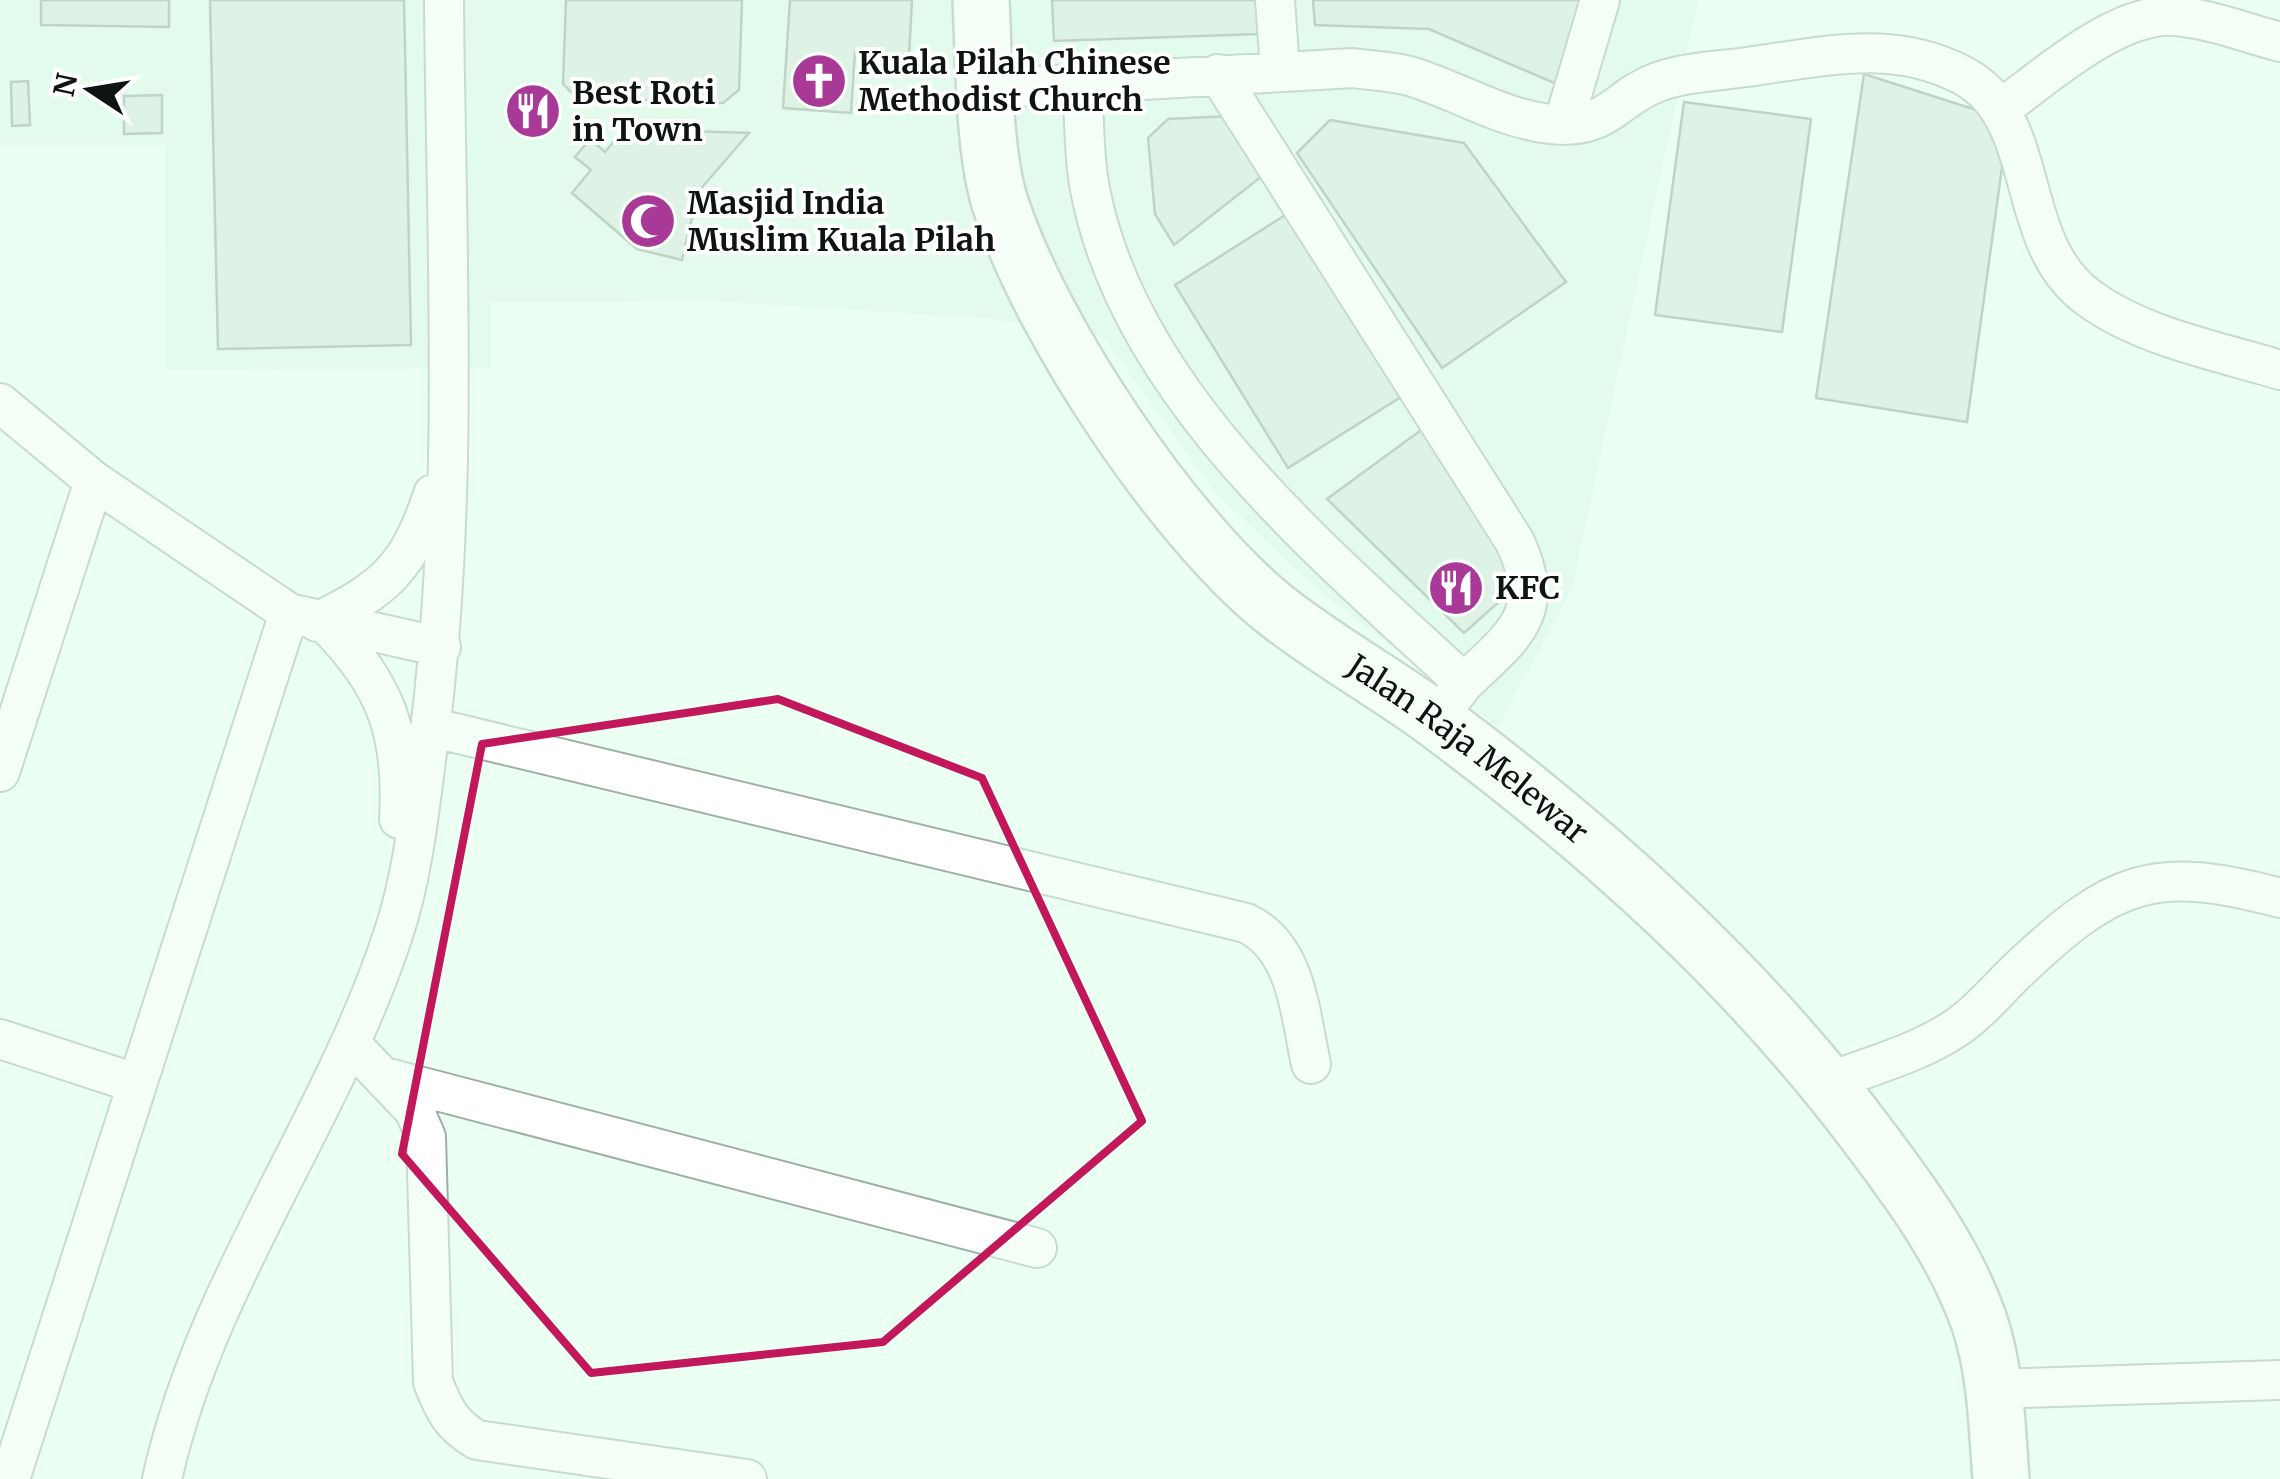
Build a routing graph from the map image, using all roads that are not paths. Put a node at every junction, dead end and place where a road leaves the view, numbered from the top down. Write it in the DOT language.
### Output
graph roads {
  1 [pos="444,0"];
  2 [pos="981,0"];
  3 [pos="1274,0"];
  4 [pos="1600,0"];
  5 [pos="2280,42"];
  6 [pos="1280,70"];
  7 [pos="1218,74"];
  8 [pos="1082,83"];
  9 [pos="985,89"];
  10 [pos="2002,108"];
  11 [pos="1563,125"];
  12 [pos="2280,370"];
  13 [pos="0,403"];
  14 [pos="447,418"];
  15 [pos="94,482"];
  16 [pos="310,620"];
  17 [pos="441,648"];
  18 [pos="1450,702"];
  19 [pos="430,727"];
  20 [pos="0,772"];
  21 [pos="2280,898"];
  22 [pos="392,937"];
  23 [pos="0,1040"];
  24 [pos="351,1044"];
  25 [pos="1311,1064"];
  26 [pos="384,1077"];
  27 [pos="1828,1082"];
  28 [pos="135,1083"];
  29 [pos="1037,1248"];
  30 [pos="2280,1380"];
  31 [pos="1994,1389"];
  32 [pos="10,1479"];
  33 [pos="162,1479"];
  34 [pos="747,1479"];
  35 [pos="2001,1479"];
  1 -- 14 [label="street"];
  2 -- 9 [label="highway, Jalan Raja Melewar"];
  3 -- 6 [label="street"];
  4 -- 11 [label="street"];
  5 -- 10 [label="street"];
  6 -- 7 [label="street"];
  6 -- 11 [label="street"];
  7 -- 8 [label="street"];
  7 -- 18 [label="street"];
  8 -- 9 [label="street"];
  8 -- 18 [label="street"];
  9 -- 18 [label="highway, Jalan Raja Melewar"];
  10 -- 11 [label="street"];
  10 -- 12 [label="street"];
  13 -- 15 [label="street"];
  14 -- 16 [label="street"];
  14 -- 17 [label="street"];
  15 -- 16 [label="street"];
  15 -- 20 [label="street"];
  16 -- 17 [label="street"];
  16 -- 22 [label="street"];
  16 -- 28 [label="street"];
  17 -- 19 [label="street"];
  18 -- 27 [label="highway, Jalan Raja Melewar"];
  19 -- 22 [label="street"];
  19 -- 25 [label="street"];
  21 -- 27 [label="street"];
  22 -- 24 [label="street"];
  23 -- 28 [label="street"];
  24 -- 26 [label="street"];
  24 -- 33 [label="street"];
  26 -- 29 [label="street"];
  26 -- 34 [label="street"];
  27 -- 31 [label="highway, Jalan Raja Melewar"];
  28 -- 32 [label="street"];
  30 -- 31 [label="street"];
  31 -- 35 [label="highway, Jalan Raja Melewar"];
}
